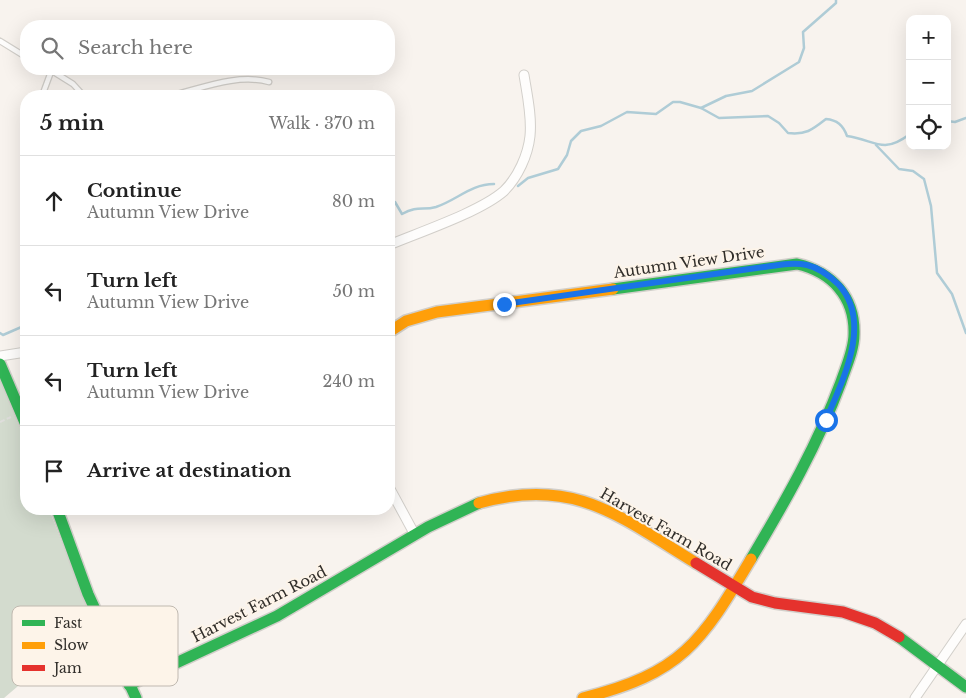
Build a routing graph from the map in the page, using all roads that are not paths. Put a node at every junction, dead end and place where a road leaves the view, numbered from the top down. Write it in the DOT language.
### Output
graph roads {
  1 [pos="0,41"];
  2 [pos="20,53"];
  3 [pos="524,74"];
  4 [pos="49,75"];
  5 [pos="60,75"];
  6 [pos="268,82"];
  7 [pos="44,90"];
  8 [pos="78,90"];
  9 [pos="194,90"];
  10 [pos="395,242"];
  11 [pos="395,328"];
  12 [pos="20,353"];
  13 [pos="0,356"];
  14 [pos="0,364"];
  15 [pos="20,412"];
  16 [pos="395,498"];
  17 [pos="59,515"];
  18 [pos="415,535"];
  19 [pos="734,587"];
  20 [pos="94,606"];
  21 [pos="966,624"];
  22 [pos="178,662"];
  23 [pos="939,664"];
  24 [pos="130,686"];
  25 [pos="966,687"];
  26 [pos="136,698"];
  27 [pos="582,698"];
  28 [pos="915,698"];
  1 -- 2 [label="lane"];
  3 -- 10 [label="street"];
  4 -- 7 [label="lane"];
  5 -- 8 [label="lane"];
  6 -- 9 [label="lane"];
  11 -- 19 [label="street, Autumn View Drive"];
  12 -- 13 [label="street"];
  14 -- 15 [label="street"];
  16 -- 18 [label="street"];
  17 -- 20 [label="street"];
  18 -- 19 [label="street, Harvest Farm Road"];
  18 -- 22 [label="street, Harvest Farm Road"];
  19 -- 23 [label="street, Harvest Farm Road"];
  19 -- 27 [label="street, Autumn View Drive"];
  21 -- 23 [label="street"];
  23 -- 25 [label="street, Harvest Farm Road"];
  23 -- 28 [label="street"];
  24 -- 26 [label="street"];
}
